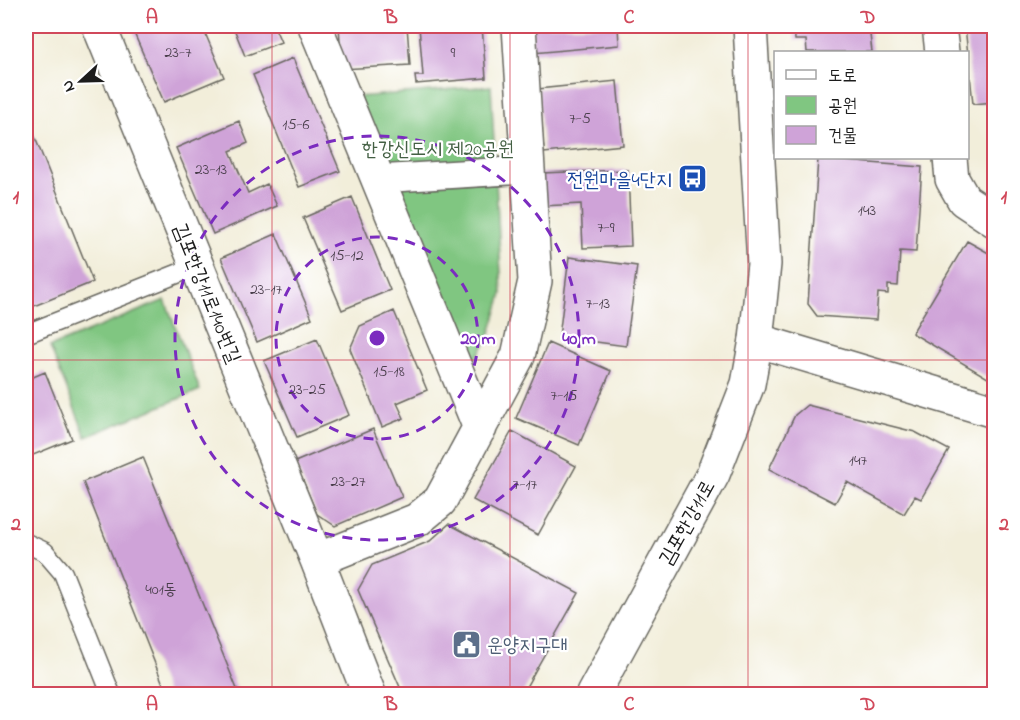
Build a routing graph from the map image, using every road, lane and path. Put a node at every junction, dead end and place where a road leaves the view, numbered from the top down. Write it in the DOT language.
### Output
graph roads {
  1 [pos="99,26"];
  2 [pos="315,26"];
  3 [pos="519,26"];
  4 [pos="750,26"];
  5 [pos="939,26"];
  6 [pos="942,51"];
  7 [pos="950,159"];
  8 [pos="527,170"];
  9 [pos="377,180"];
  10 [pos="994,220"];
  11 [pos="197,266"];
  12 [pos="26,334"];
  13 [pos="756,340"];
  14 [pos="994,411"];
  15 [pos="480,428"];
  16 [pos="26,543"];
  17 [pos="317,560"];
  18 [pos="111,694"];
  19 [pos="369,694"];
  20 [pos="593,694"];
  1 -- 11 [label="street, 김포한강11로140번길"];
  2 -- 9 [label="street"];
  3 -- 8 [label="street"];
  4 -- 13 [label="street, 김포한강11로"];
  5 -- 6 [label="street"];
  7 -- 10 [label="street"];
  8 -- 9 [label="street"];
  8 -- 15 [label="street"];
  9 -- 15 [label="street"];
  11 -- 12 [label="lane"];
  11 -- 17 [label="street, 김포한강11로140번길"];
  13 -- 14 [label="street"];
  13 -- 20 [label="street, 김포한강11로"];
  15 -- 17 [label="street"];
  16 -- 18 [label="lane"];
  17 -- 19 [label="street, 김포한강11로140번길"];
}
